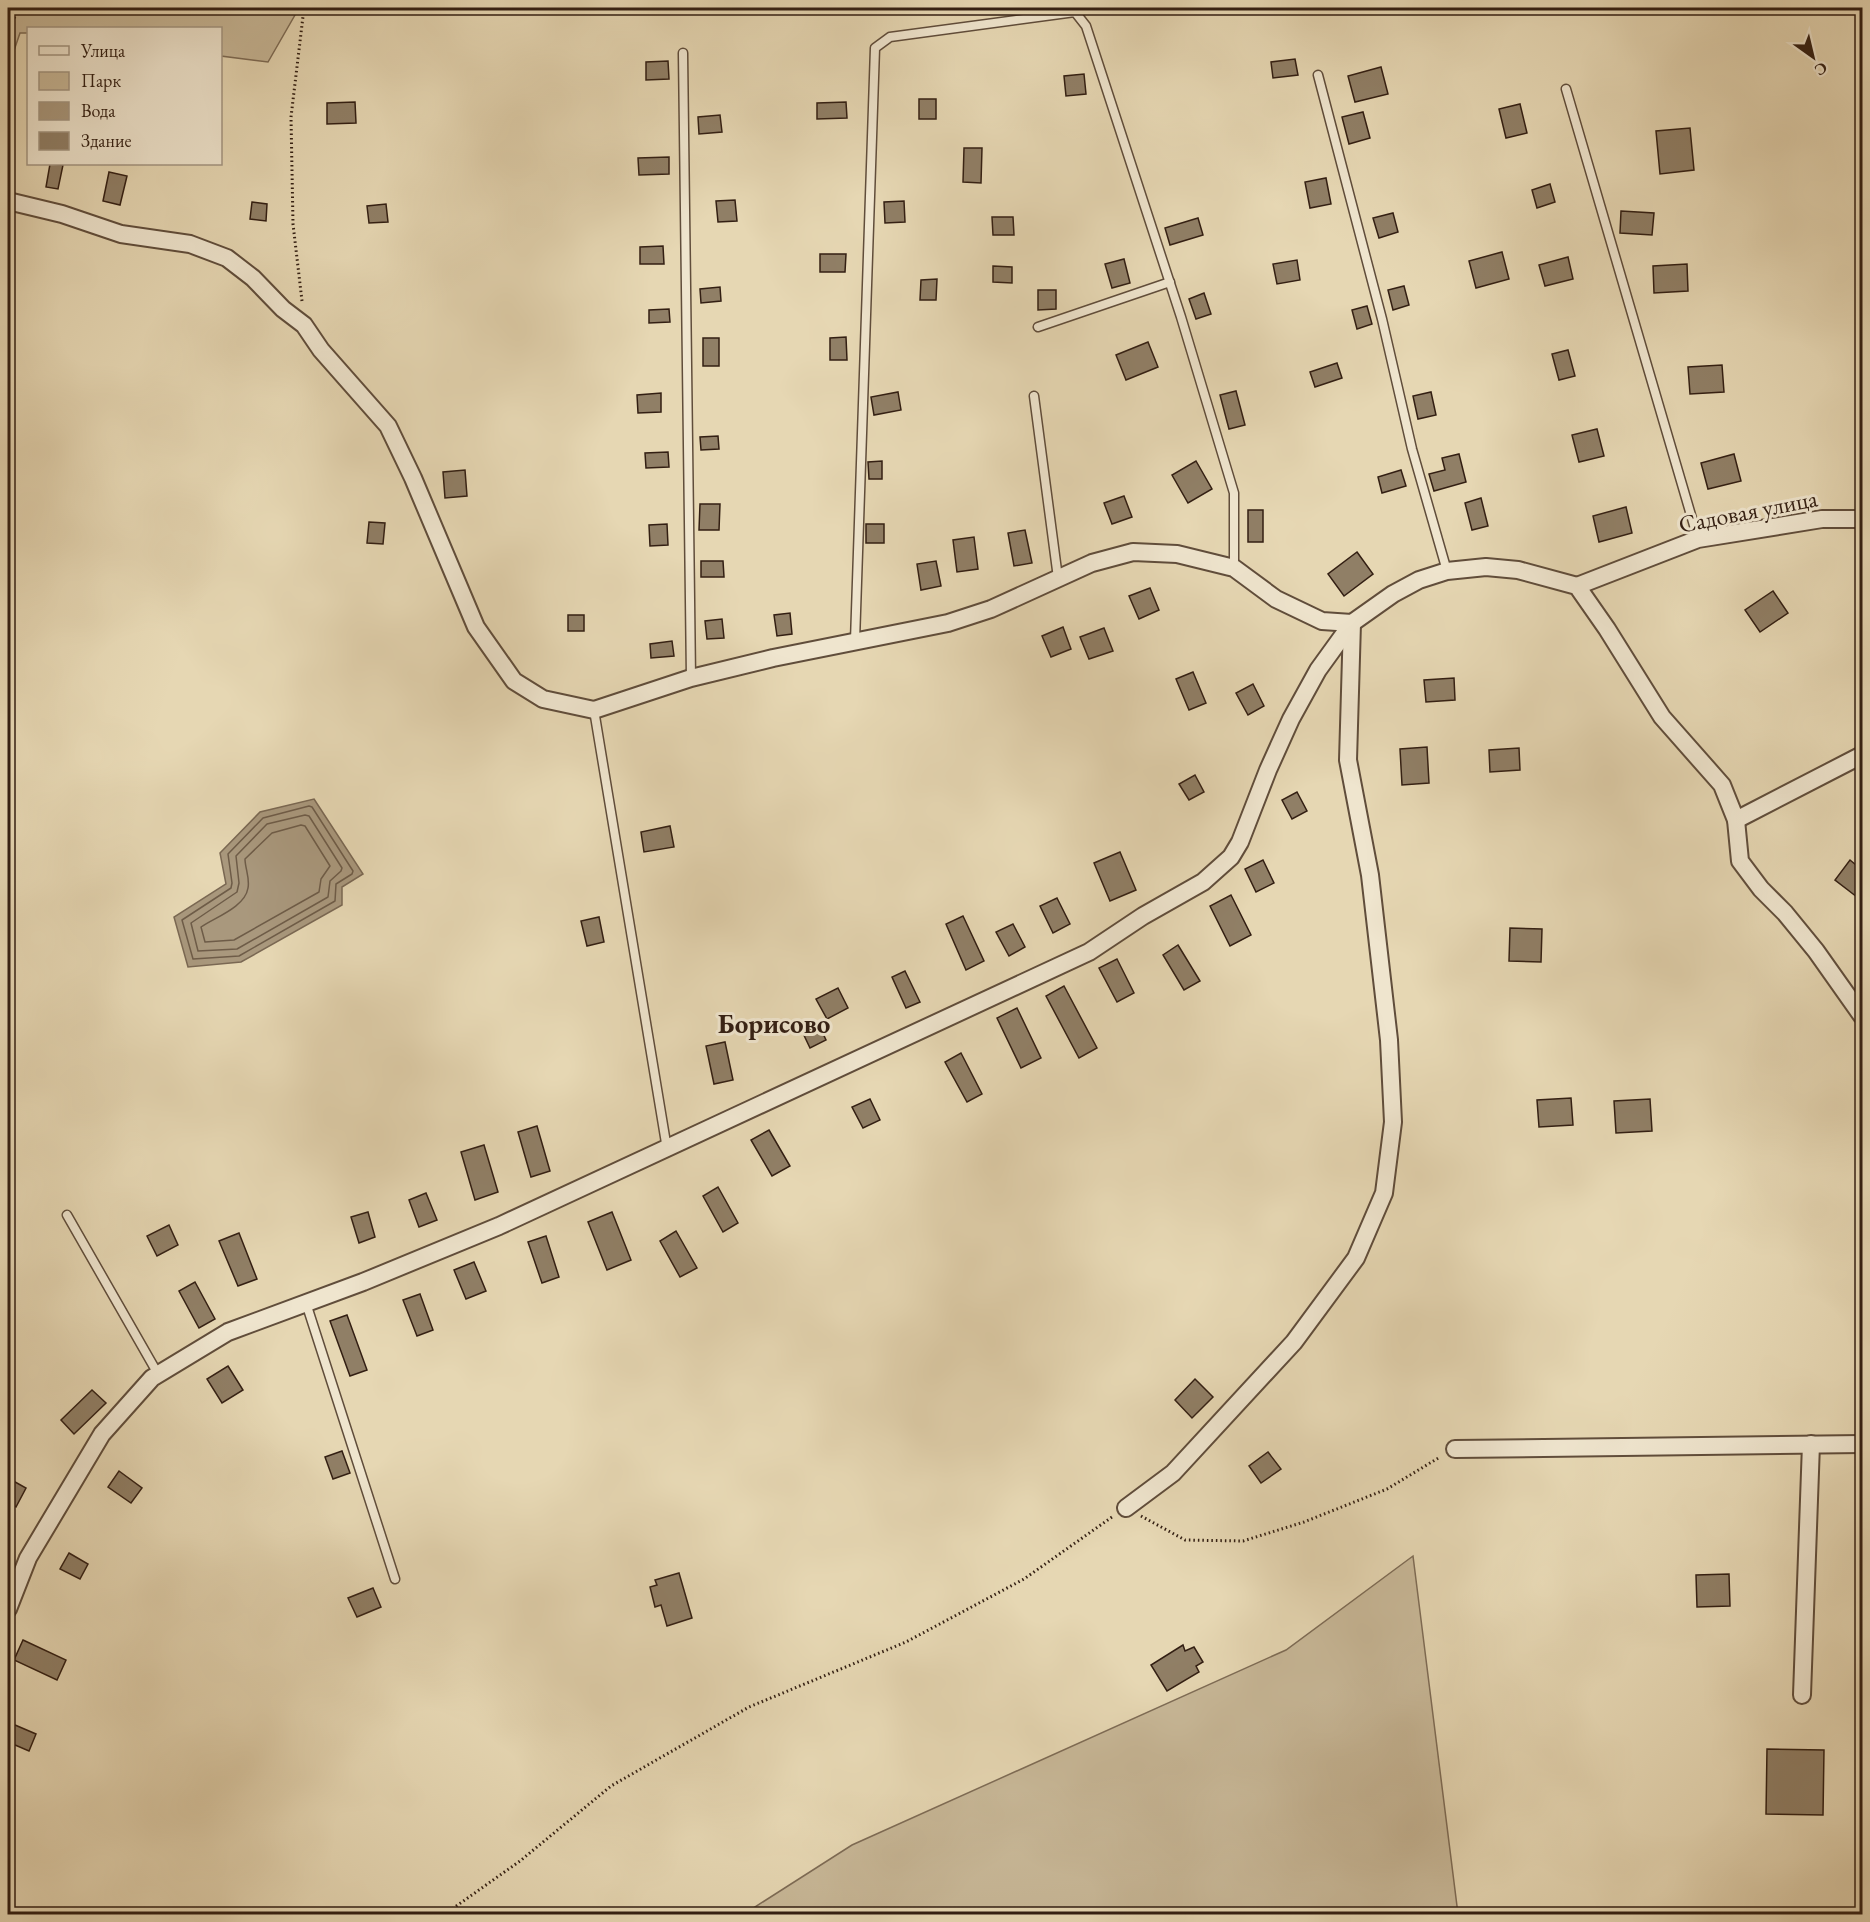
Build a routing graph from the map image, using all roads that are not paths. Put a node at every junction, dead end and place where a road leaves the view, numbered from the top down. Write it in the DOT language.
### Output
graph roads {
  1 [pos="683,53"];
  2 [pos="1318,75"];
  3 [pos="1566,89"];
  4 [pos="8,201"];
  5 [pos="1170,282"];
  6 [pos="1038,327"];
  7 [pos="1034,396"];
  8 [pos="1863,519"];
  9 [pos="1698,539"];
  10 [pos="1234,568"];
  11 [pos="1447,571"];
  12 [pos="1058,578"];
  13 [pos="1577,585"];
  14 [pos="1352,623"];
  15 [pos="855,641"];
  16 [pos="692,678"];
  17 [pos="594,710"];
  18 [pos="1863,755"];
  19 [pos="1736,820"];
  20 [pos="1863,1016"];
  21 [pos="667,1149"];
  22 [pos="67,1215"];
  23 [pos="306,1303"];
  24 [pos="158,1374"];
  25 [pos="1811,1444"];
  26 [pos="1863,1444"];
  27 [pos="1455,1449"];
  28 [pos="1126,1508"];
  29 [pos="395,1579"];
  30 [pos="8,1609"];
  31 [pos="1802,1695"];
  1 -- 16 [label="lane"];
  2 -- 11 [label="lane"];
  3 -- 9 [label="lane"];
  4 -- 17 [label="street"];
  5 -- 6 [label="lane"];
  5 -- 10 [label="lane"];
  5 -- 15 [label="lane"];
  7 -- 12 [label="lane"];
  8 -- 9 [label="street, Садовая улица"];
  9 -- 13 [label="street, Садовая улица"];
  10 -- 12 [label="street"];
  10 -- 14 [label="street"];
  11 -- 13 [label="street"];
  11 -- 14 [label="street"];
  12 -- 15 [label="street"];
  13 -- 19 [label="street"];
  14 -- 21 [label="street"];
  14 -- 28 [label="street"];
  15 -- 16 [label="street"];
  16 -- 17 [label="street"];
  17 -- 21 [label="lane"];
  18 -- 19 [label="street"];
  19 -- 20 [label="street"];
  21 -- 23 [label="street"];
  22 -- 24 [label="lane"];
  23 -- 24 [label="street"];
  23 -- 29 [label="lane"];
  24 -- 30 [label="street"];
  25 -- 26 [label="street"];
  25 -- 27 [label="street"];
  25 -- 31 [label="street"];
}
